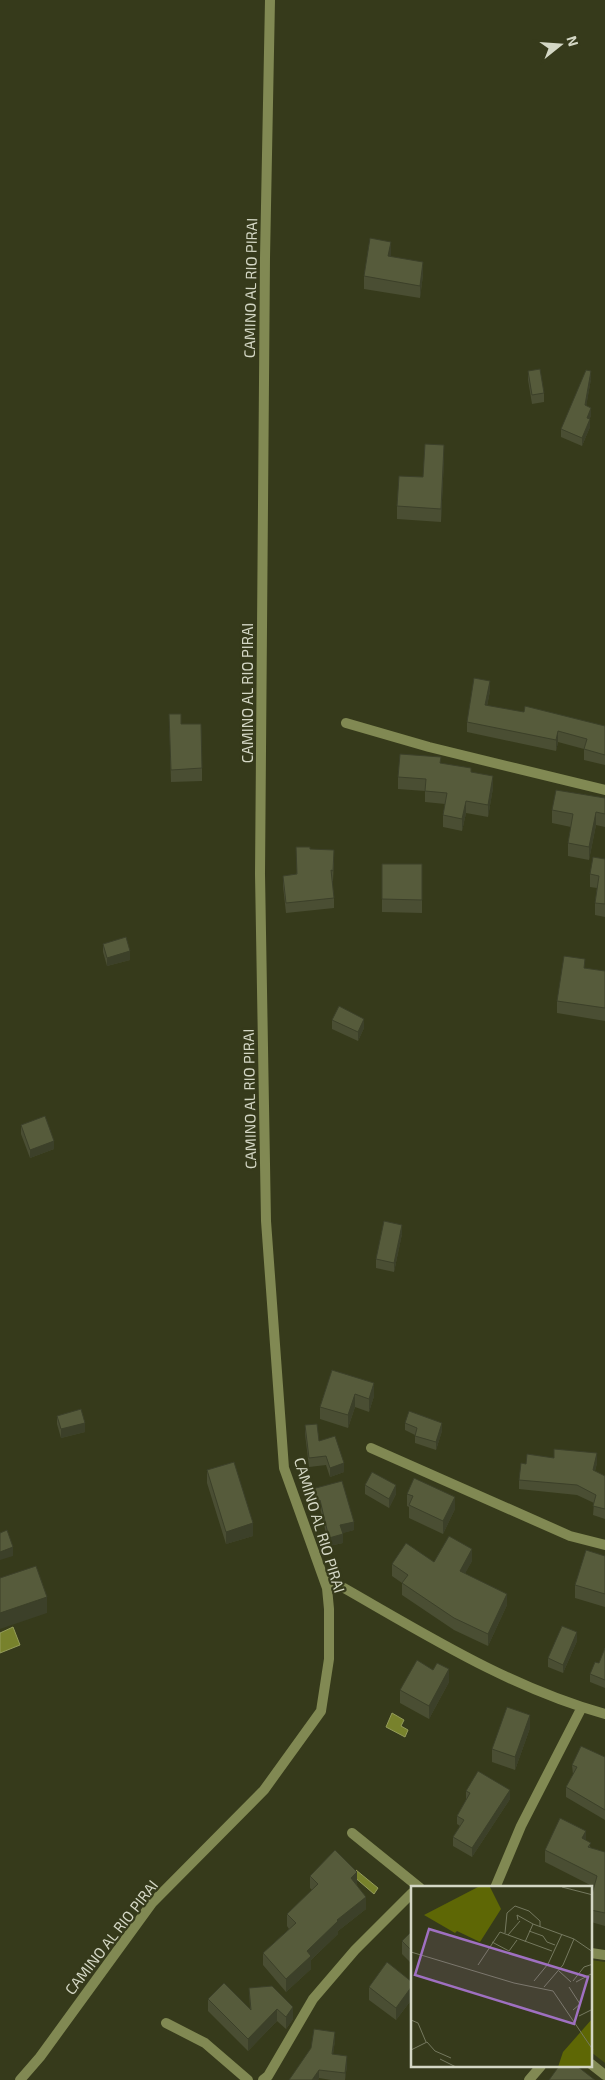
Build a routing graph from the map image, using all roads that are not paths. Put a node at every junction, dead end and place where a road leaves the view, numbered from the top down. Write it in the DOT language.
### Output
graph roads {
  1 [pos="270,0"];
  2 [pos="346,723"];
  3 [pos="605,790"];
  4 [pos="371,1448"];
  5 [pos="605,1545"];
  6 [pos="326,1588"];
  7 [pos="582,1708"];
  8 [pos="605,1714"];
  9 [pos="352,1833"];
  10 [pos="418,1886"];
  11 [pos="496,1886"];
  12 [pos="411,1894"];
  13 [pos="592,1953"];
  14 [pos="605,1955"];
  15 [pos="166,2023"];
  16 [pos="592,2065"];
  17 [pos="539,2068"];
  18 [pos="605,2075"];
  19 [pos="20,2080"];
  20 [pos="248,2080"];
  21 [pos="264,2080"];
  22 [pos="528,2080"];
  1 -- 6 [label="street, CAMINO AL RIO PIRAI"];
  2 -- 3 [label="street"];
  4 -- 5 [label="street"];
  6 -- 7 [label="street"];
  6 -- 19 [label="street, CAMINO AL RIO PIRAI"];
  7 -- 8 [label="street"];
  7 -- 11 [label="street"];
  9 -- 10 [label="street"];
  12 -- 21 [label="street"];
  13 -- 14 [label="street"];
  15 -- 20 [label="street"];
  16 -- 18 [label="street"];
  17 -- 22 [label="street"];
}
